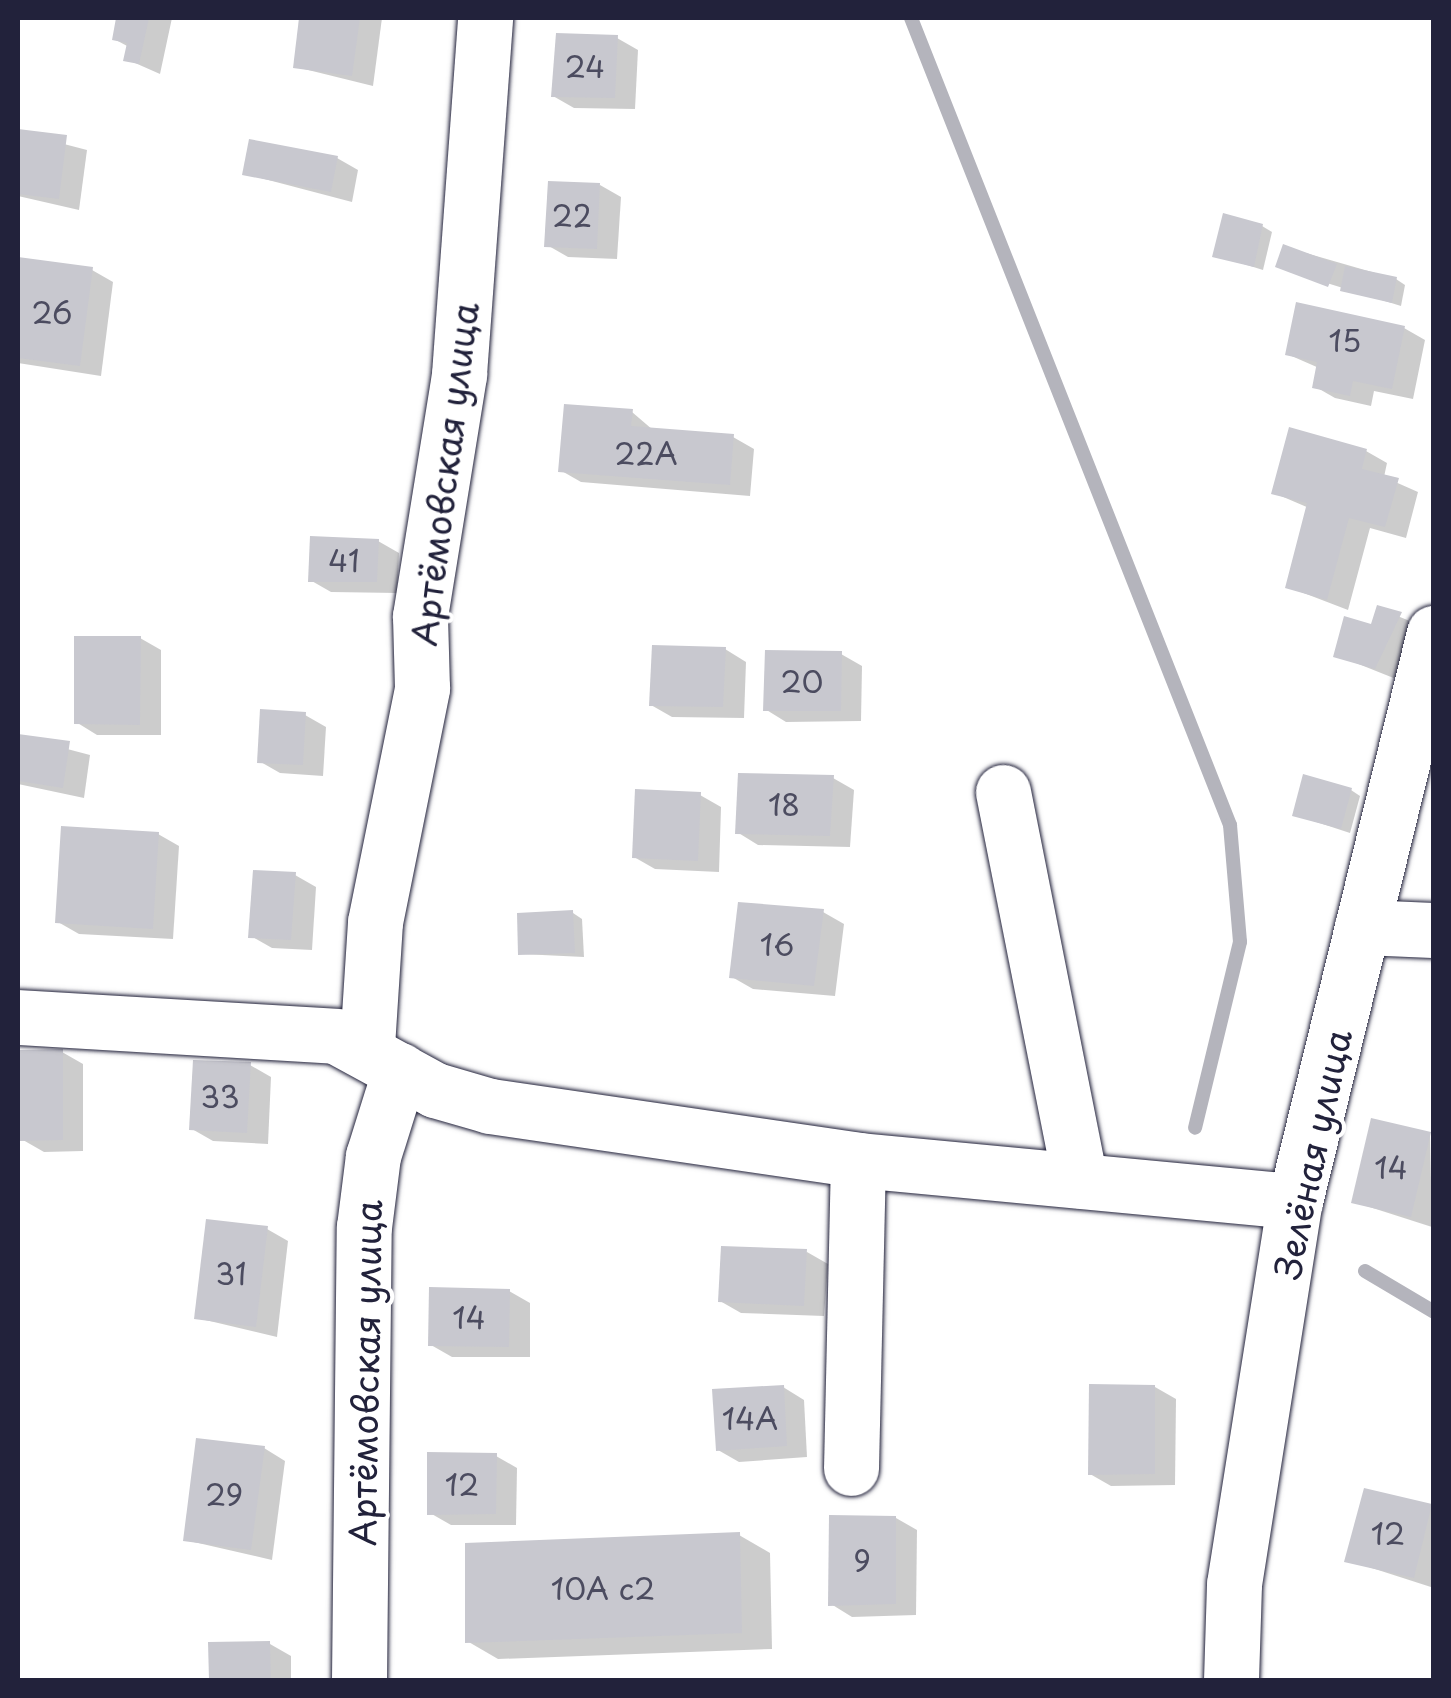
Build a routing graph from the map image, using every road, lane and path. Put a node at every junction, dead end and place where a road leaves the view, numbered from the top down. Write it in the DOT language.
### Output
graph roads {
  1 [pos="485,18"];
  2 [pos="1434,634"];
  3 [pos="1003,792"];
  4 [pos="1362,926"];
  5 [pos="1434,930"];
  6 [pos="18,1017"];
  7 [pos="383,1058"];
  8 [pos="858,1160"];
  9 [pos="1080,1180"];
  10 [pos="1295,1201"];
  11 [pos="851,1468"];
  12 [pos="359,1680"];
  13 [pos="1231,1680"];
  1 -- 7 [label="street, Артёмовская улица"];
  2 -- 4 [label="street, Зелёная улица"];
  3 -- 9 [label="street"];
  4 -- 5 [label="street"];
  4 -- 10 [label="street, Зелёная улица"];
  6 -- 7 [label="street"];
  7 -- 8 [label="street"];
  7 -- 12 [label="street, Артёмовская улица"];
  8 -- 9 [label="street"];
  8 -- 11 [label="street"];
  9 -- 10 [label="street"];
  10 -- 13 [label="street, Зелёная улица"];
}
